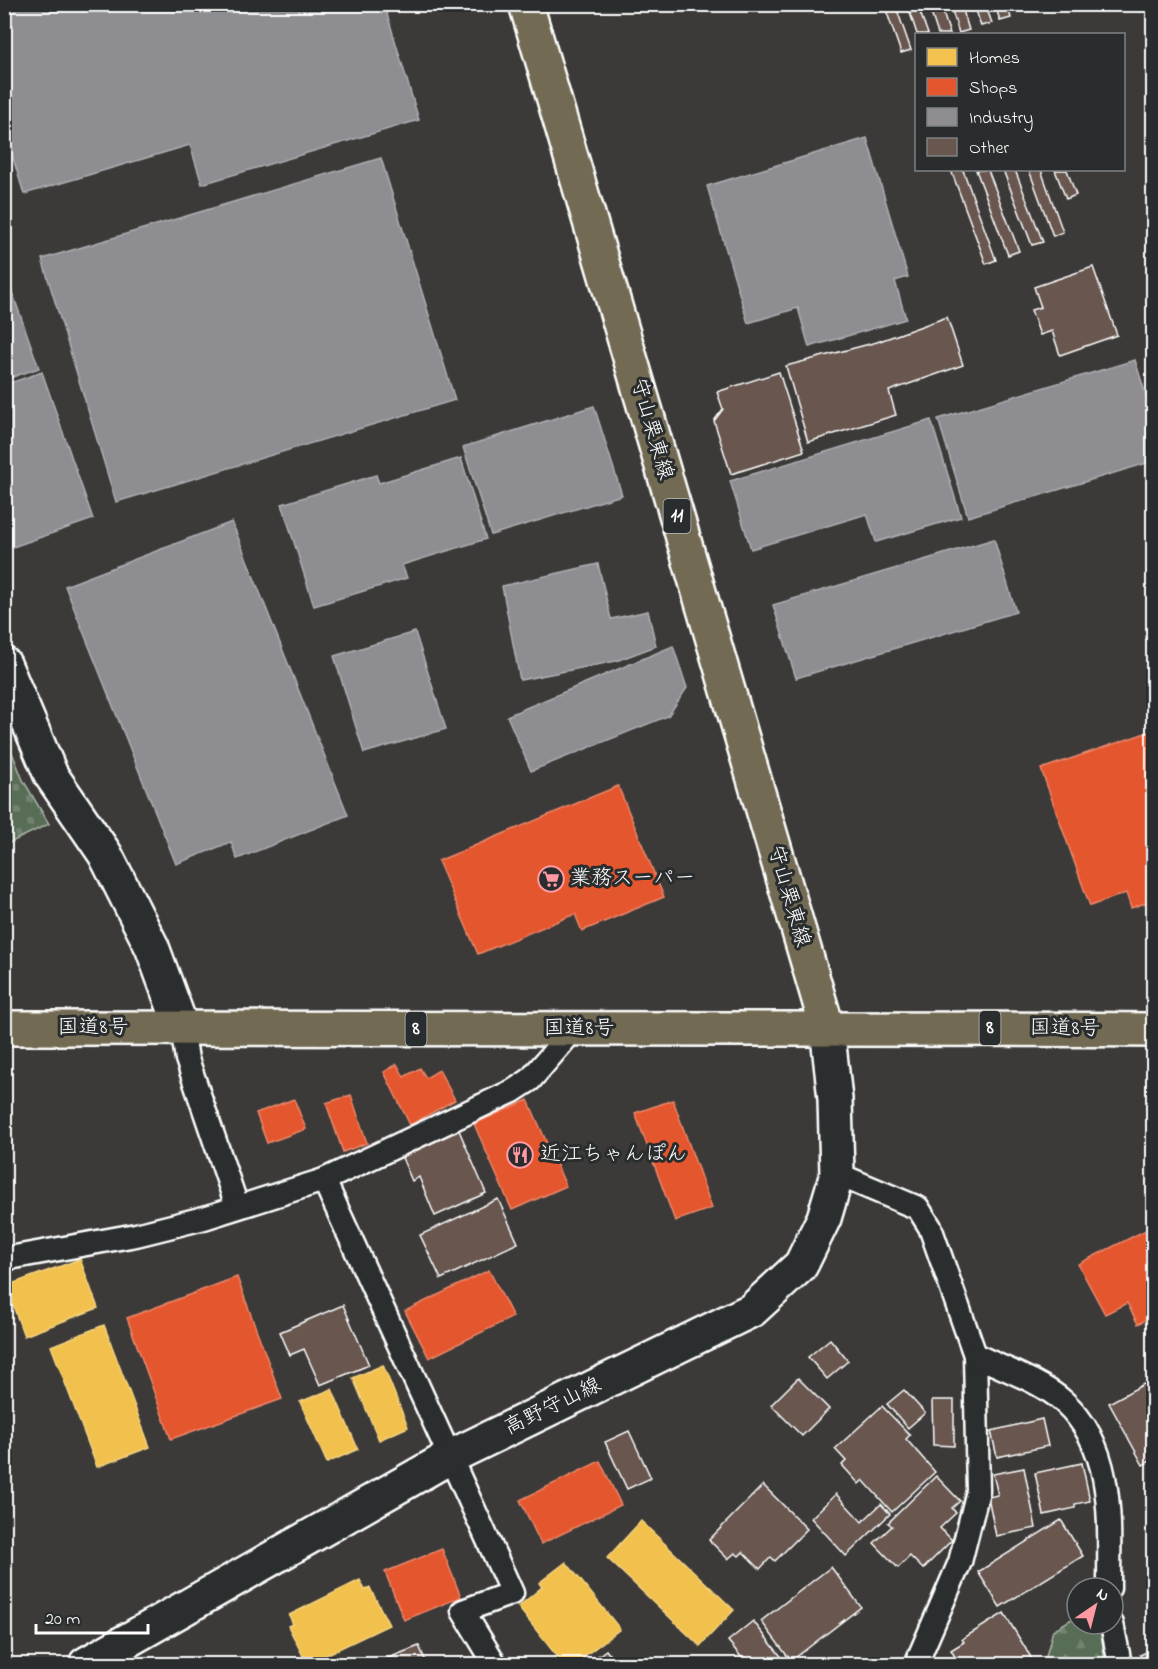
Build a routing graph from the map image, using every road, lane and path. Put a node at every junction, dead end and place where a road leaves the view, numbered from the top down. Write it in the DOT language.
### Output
graph roads {
  1 [pos="526,4"];
  2 [pos="4,664"];
  3 [pos="827,1027"];
  4 [pos="4,1028"];
  5 [pos="182,1029"];
  6 [pos="573,1030"];
  7 [pos="1154,1030"];
  8 [pos="837,1174"];
  9 [pos="324,1180"];
  10 [pos="237,1206"];
  11 [pos="4,1259"];
  12 [pos="975,1355"];
  13 [pos="448,1458"];
  14 [pos="1109,1576"];
  15 [pos="1114,1636"];
  16 [pos="86,1665"];
  17 [pos="495,1665"];
  18 [pos="915,1665"];
  19 [pos="1120,1665"];
  1 -- 3 [label="main road, 守山栗東線 / 11"];
  2 -- 5 [label="main road"];
  3 -- 6 [label="main road, 国道8号 / 8"];
  3 -- 7 [label="main road, 国道8号 / 8"];
  3 -- 8 [label="main road, 高野守山線"];
  4 -- 5 [label="main road, 国道8号 / 8"];
  5 -- 6 [label="main road, 国道8号 / 8"];
  5 -- 10 [label="lane"];
  6 -- 9 [label="lane"];
  8 -- 12 [label="lane"];
  8 -- 13 [label="main road, 高野守山線"];
  9 -- 10 [label="lane"];
  9 -- 13 [label="lane"];
  10 -- 11 [label="lane"];
  12 -- 14 [label="lane"];
  12 -- 18 [label="lane"];
  13 -- 16 [label="main road, 高野守山線"];
  13 -- 17 [label="lane"];
  15 -- 19 [label="lane"];
}
